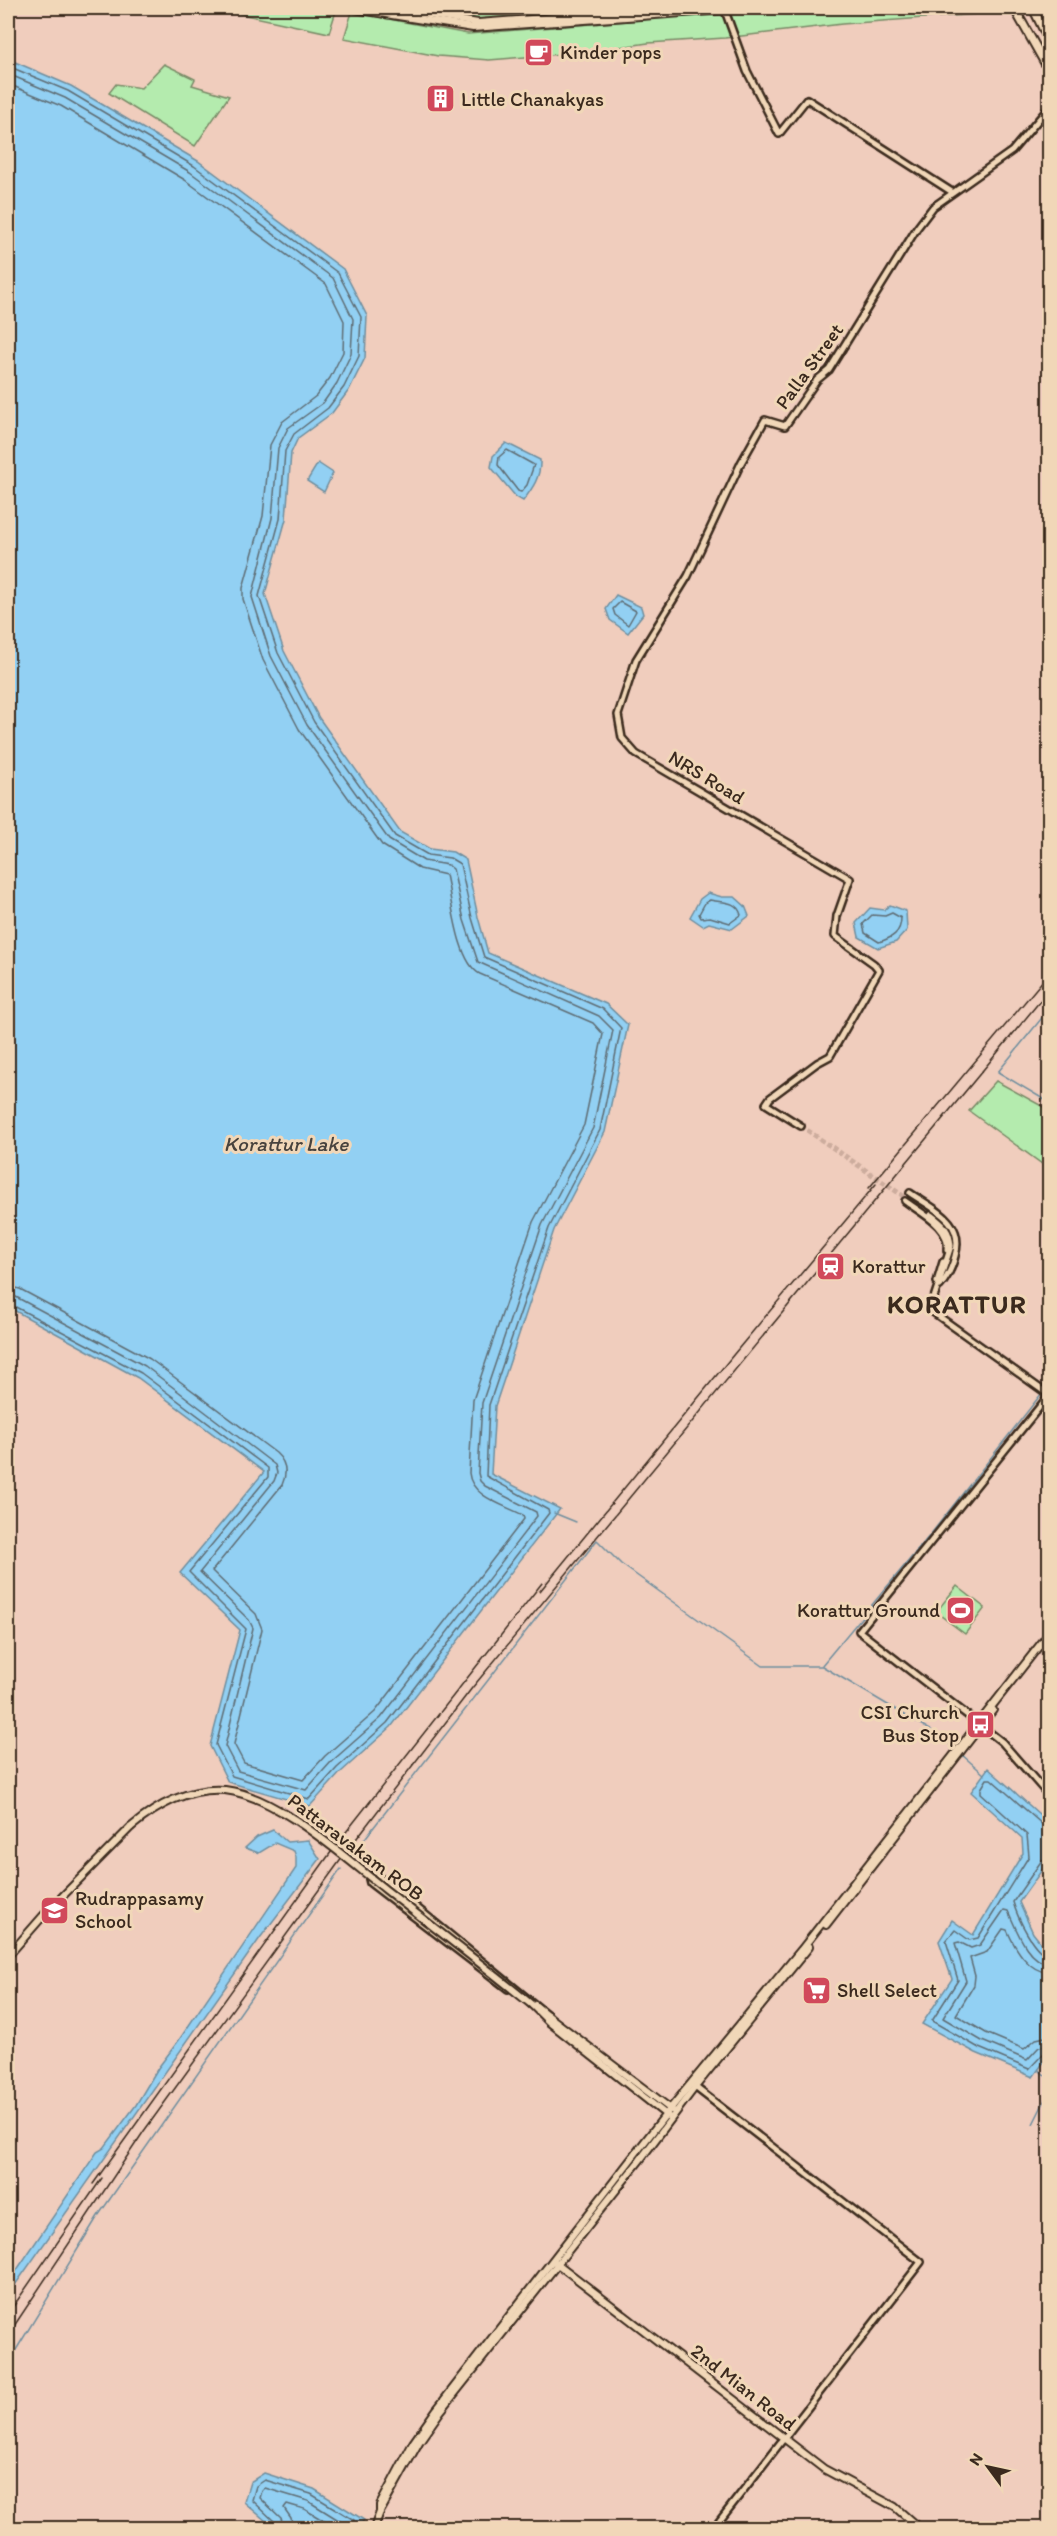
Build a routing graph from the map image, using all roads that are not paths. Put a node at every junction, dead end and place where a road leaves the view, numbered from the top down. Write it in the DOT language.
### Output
graph roads {
  1 [pos="348,8"];
  2 [pos="386,8"];
  3 [pos="676,8"];
  4 [pos="752,8"];
  5 [pos="1014,8"];
  6 [pos="1033,8"];
  7 [pos="724,9"];
  8 [pos="579,11"];
  9 [pos="397,12"];
  10 [pos="1050,43"];
  11 [pos="1050,72"];
  12 [pos="1050,106"];
  13 [pos="952,192"];
  14 [pos="636,660"];
  15 [pos="801,1126"];
  16 [pos="910,1193"];
  17 [pos="904,1201"];
  18 [pos="931,1215"];
  19 [pos="937,1289"];
  20 [pos="1048,1394"];
  21 [pos="1050,1632"];
  22 [pos="1050,1638"];
  23 [pos="980,1724"];
  24 [pos="1050,1797"];
  25 [pos="855,1883"];
  26 [pos="8,1956"];
  27 [pos="551,2020"];
  28 [pos="695,2087"];
  29 [pos="670,2114"];
  30 [pos="556,2262"];
  31 [pos="783,2439"];
  32 [pos="374,2529"];
  33 [pos="714,2529"];
  34 [pos="920,2529"];
  1 -- 9 [label="main road"];
  2 -- 9 [label="main road"];
  3 -- 8 [label="main road"];
  4 -- 7 [label="main road"];
  5 -- 11 [label="main road"];
  6 -- 10 [label="main road"];
  7 -- 9 [label="main road"];
  7 -- 13 [label="street"];
  8 -- 9 [label="main road"];
  12 -- 13 [label="street, Palla Street"];
  13 -- 14 [label="street, Palla Street"];
  14 -- 15 [label="street, NRS Road"];
  16 -- 19 [label="street"];
  17 -- 19 [label="street"];
  18 -- 19 [label="street"];
  19 -- 20 [label="street"];
  20 -- 23 [label="street"];
  21 -- 23 [label="main road"];
  22 -- 23 [label="main road"];
  23 -- 24 [label="street"];
  23 -- 25 [label="main road"];
  25 -- 28 [label="main road"];
  25 -- 29 [label="main road"];
  26 -- 27 [label="main road, Pattaravakam ROB, bridge"];
  27 -- 27 [label="street"];
  27 -- 29 [label="main road, Pattaravakam ROB"];
  28 -- 29 [label="main road"];
  28 -- 31 [label="street"];
  29 -- 30 [label="main road"];
  30 -- 31 [label="main road, 2nd Mian Road"];
  30 -- 32 [label="main road"];
  31 -- 33 [label="street"];
  31 -- 34 [label="main road, 2nd Mian Road"];
}
